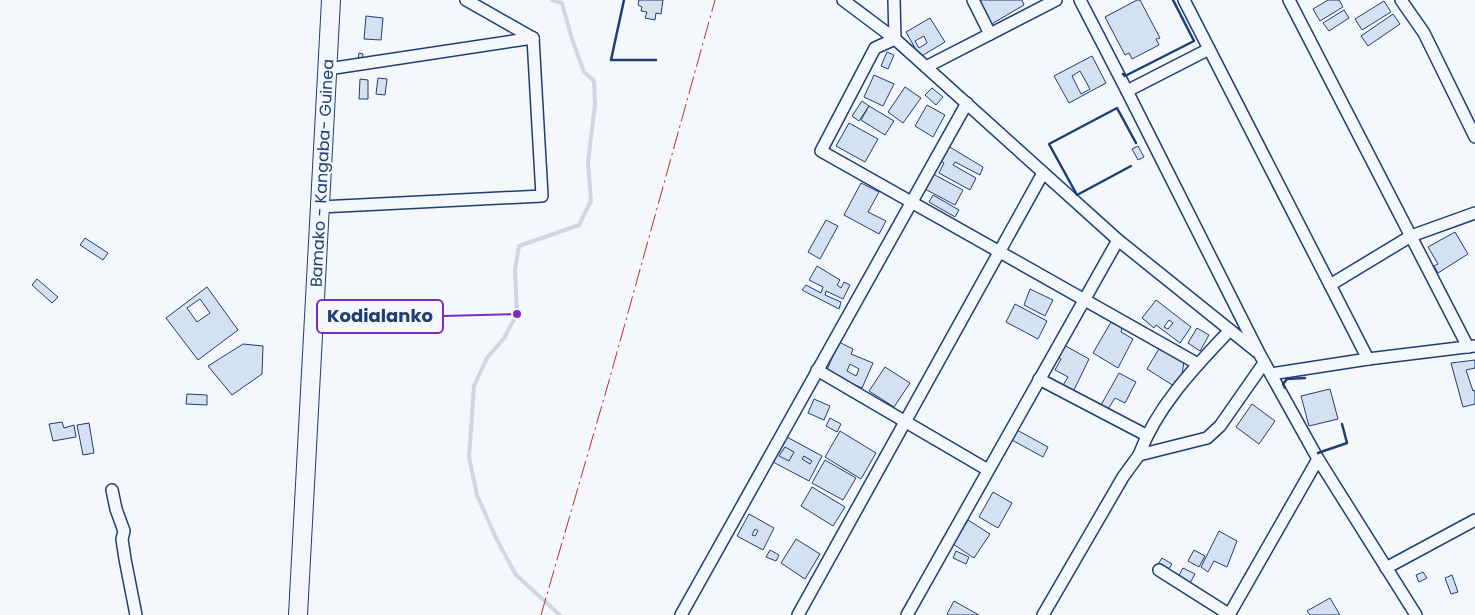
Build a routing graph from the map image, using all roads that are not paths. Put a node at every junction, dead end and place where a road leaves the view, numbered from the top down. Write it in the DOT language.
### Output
graph roads {
  1 [pos="331,0"];
  2 [pos="466,0"];
  3 [pos="843,0"];
  4 [pos="894,0"];
  5 [pos="973,0"];
  6 [pos="1056,0"];
  7 [pos="1080,0"];
  8 [pos="1184,0"];
  9 [pos="1289,0"];
  10 [pos="1401,0"];
  11 [pos="990,34"];
  12 [pos="533,38"];
  13 [pos="895,39"];
  14 [pos="1209,49"];
  15 [pos="926,67"];
  16 [pos="328,68"];
  17 [pos="1127,91"];
  18 [pos="967,103"];
  19 [pos="1475,137"];
  20 [pos="1043,173"];
  21 [pos="911,201"];
  22 [pos="320,207"];
  23 [pos="1475,213"];
  24 [pos="1411,236"];
  25 [pos="1118,240"];
  26 [pos="1000,252"];
  27 [pos="1330,285"];
  28 [pos="1084,299"];
  29 [pos="1230,330"];
  30 [pos="1472,347"];
  31 [pos="1262,358"];
  32 [pos="1368,359"];
  33 [pos="1198,364"];
  34 [pos="817,370"];
  35 [pos="1271,374"];
  36 [pos="1039,379"];
  37 [pos="905,422"];
  38 [pos="1146,435"];
  39 [pos="1139,455"];
  40 [pos="1318,459"];
  41 [pos="988,470"];
  42 [pos="112,490"];
  43 [pos="1475,520"];
  44 [pos="1386,568"];
  45 [pos="1160,570"];
  46 [pos="136,615"];
  47 [pos="298,615"];
  48 [pos="681,615"];
  49 [pos="798,615"];
  50 [pos="907,615"];
  51 [pos="1043,615"];
  52 [pos="1230,615"];
  53 [pos="1416,615"];
  1 -- 16 [label="main road, Bamako - Kangaba- Guinea"];
  2 -- 12 [label="street"];
  3 -- 13 [label="street"];
  4 -- 13 [label="street"];
  5 -- 11 [label="street"];
  6 -- 11 [label="street"];
  7 -- 17 [label="street"];
  8 -- 14 [label="street"];
  9 -- 24 [label="street"];
  10 -- 19 [label="street"];
  11 -- 15 [label="street"];
  12 -- 16 [label="street"];
  12 -- 22 [label="street"];
  13 -- 15 [label="street"];
  13 -- 21 [label="street"];
  14 -- 17 [label="street"];
  14 -- 27 [label="street"];
  15 -- 18 [label="street"];
  16 -- 22 [label="main road, Bamako - Kangaba- Guinea"];
  17 -- 31 [label="street"];
  18 -- 20 [label="street"];
  18 -- 21 [label="street"];
  20 -- 25 [label="street"];
  20 -- 26 [label="street"];
  21 -- 26 [label="street"];
  21 -- 34 [label="street"];
  22 -- 47 [label="main road, Bamako - Kangaba- Guinea"];
  23 -- 24 [label="street"];
  24 -- 27 [label="street"];
  24 -- 30 [label="street"];
  25 -- 28 [label="street"];
  25 -- 29 [label="street"];
  26 -- 28 [label="street"];
  26 -- 37 [label="street"];
  27 -- 32 [label="street"];
  28 -- 33 [label="street"];
  28 -- 36 [label="street"];
  29 -- 31 [label="street"];
  29 -- 33 [label="street"];
  30 -- 32 [label="street"];
  31 -- 35 [label="street"];
  31 -- 39 [label="street"];
  32 -- 35 [label="street"];
  33 -- 38 [label="street"];
  34 -- 37 [label="street"];
  34 -- 48 [label="street"];
  35 -- 40 [label="street"];
  36 -- 38 [label="street"];
  36 -- 41 [label="street"];
  37 -- 41 [label="street"];
  37 -- 49 [label="street"];
  38 -- 39 [label="street"];
  39 -- 51 [label="street"];
  40 -- 44 [label="street"];
  40 -- 52 [label="street"];
  41 -- 50 [label="street"];
  42 -- 46 [label="street"];
  43 -- 44 [label="street"];
  44 -- 53 [label="street"];
  45 -- 52 [label="street"];
}
